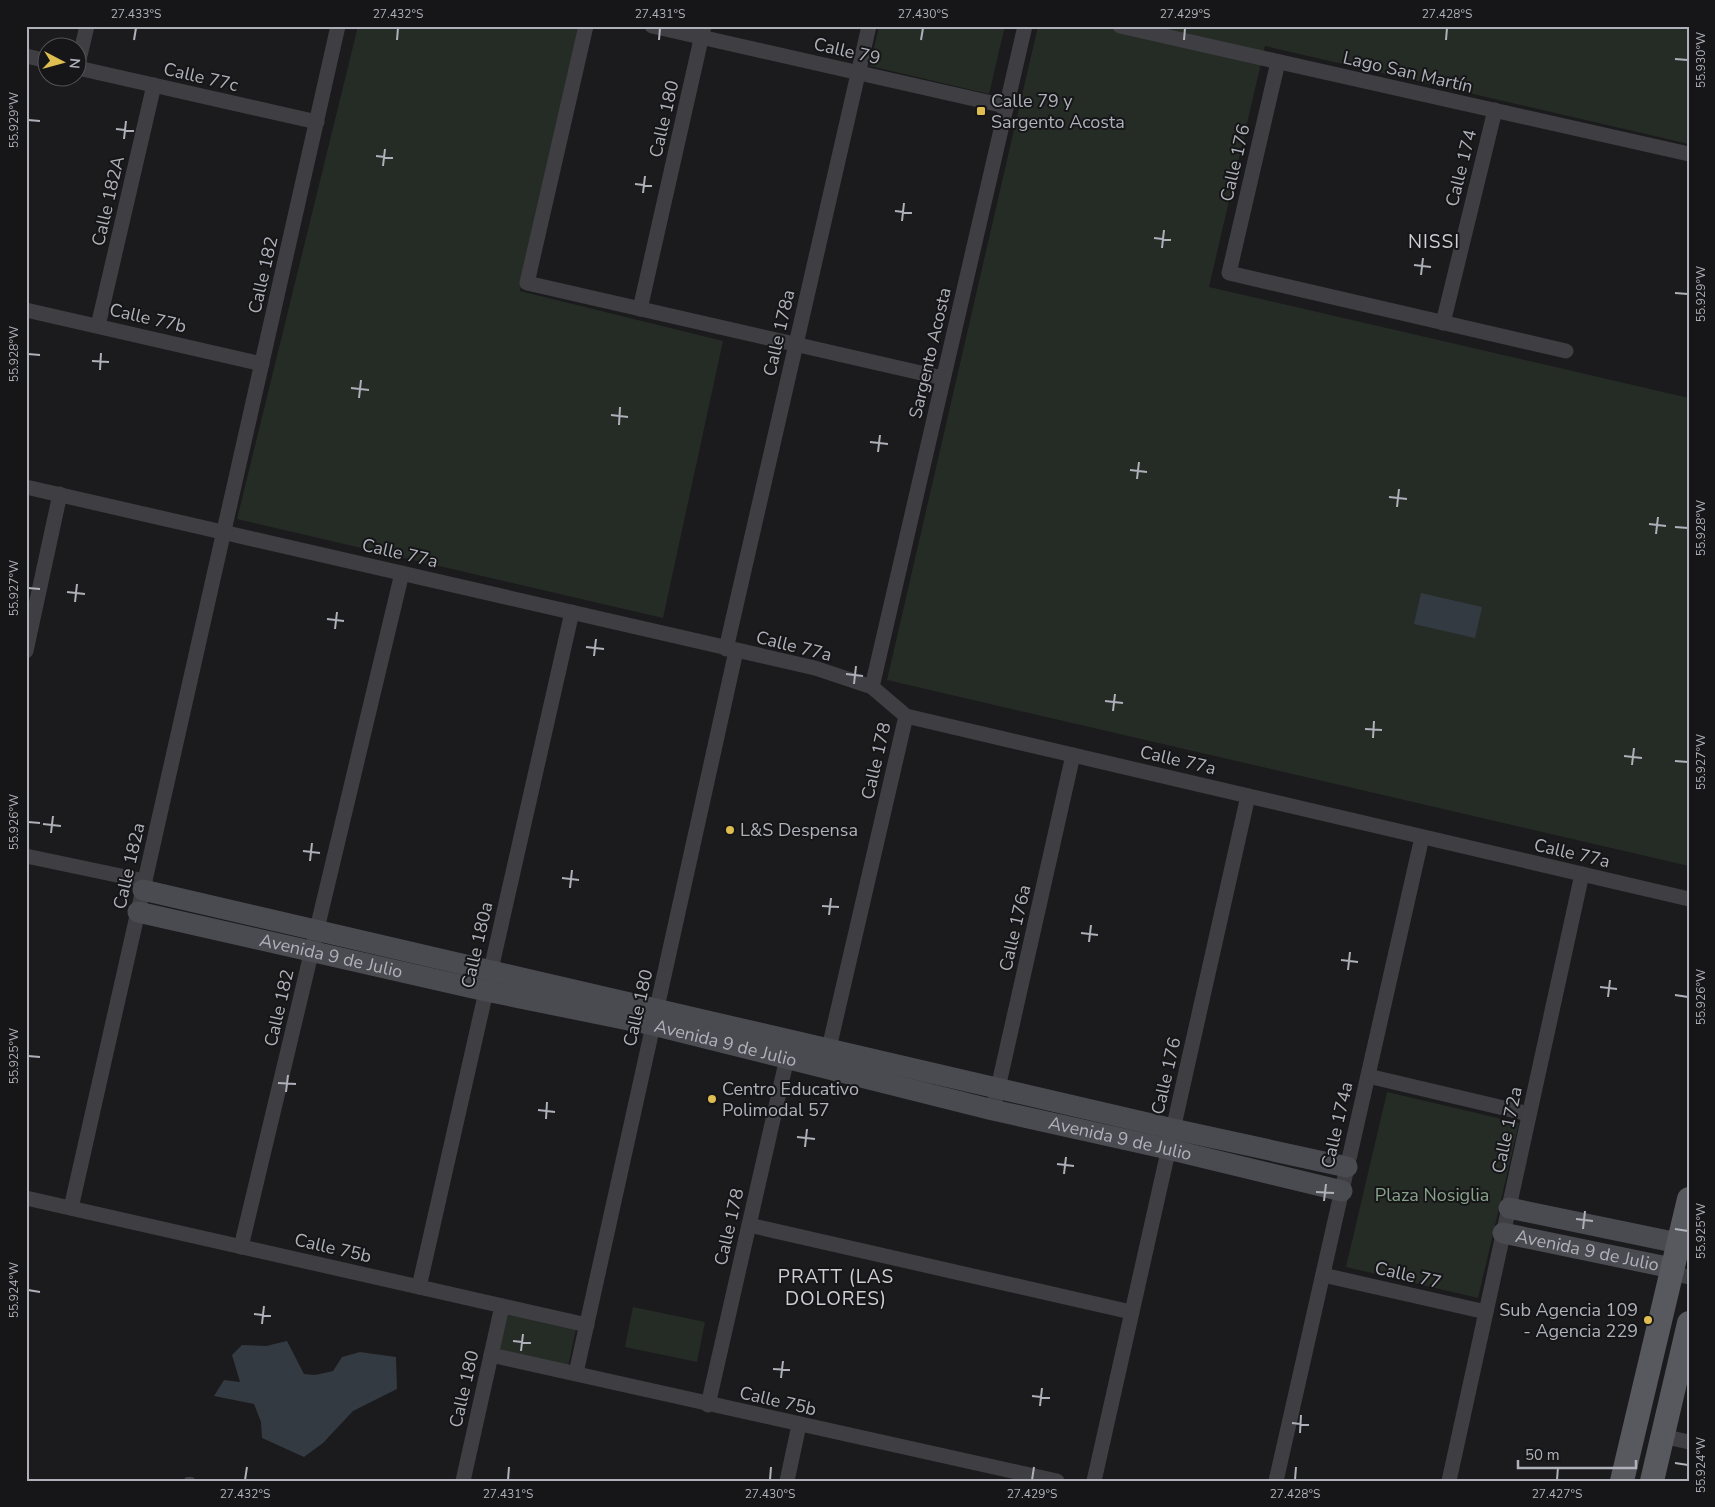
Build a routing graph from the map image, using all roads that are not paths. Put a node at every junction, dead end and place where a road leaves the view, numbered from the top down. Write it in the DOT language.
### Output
graph roads {
  1 [pos="338,26"];
  2 [pos="586,26"];
  3 [pos="652,26"];
  4 [pos="869,26"];
  5 [pos="1025,26"];
  6 [pos="1120,26"];
  7 [pos="703,32"];
  8 [pos="1278,62"];
  9 [pos="88,70"];
  10 [pos="858,73"];
  11 [pos="154,85"];
  12 [pos="1005,106"];
  13 [pos="1495,110"];
  14 [pos="317,122"];
  15 [pos="1689,154"];
  16 [pos="640,309"];
  17 [pos="26,310"];
  18 [pos="1443,323"];
  19 [pos="98,326"];
  20 [pos="795,344"];
  21 [pos="1566,351"];
  22 [pos="262,364"];
  23 [pos="943,378"];
  24 [pos="26,486"];
  25 [pos="60,494"];
  26 [pos="224,532"];
  27 [pos="402,573"];
  28 [pos="572,612"];
  29 [pos="731,650"];
  30 [pos="26,651"];
  31 [pos="872,687"];
  32 [pos="906,716"];
  33 [pos="1073,755"];
  34 [pos="1248,796"];
  35 [pos="1422,837"];
  36 [pos="26,856"];
  37 [pos="1582,874"];
  38 [pos="144,885"];
  39 [pos="1689,899"];
  40 [pos="138,912"];
  41 [pos="317,929"];
  42 [pos="311,953"];
  43 [pos="491,970"];
  44 [pos="486,991"];
  45 [pos="655,1016"];
  46 [pos="829,1048"];
  47 [pos="787,1058"];
  48 [pos="1368,1076"];
  49 [pos="999,1087"];
  50 [pos="993,1110"];
  51 [pos="1529,1114"];
  52 [pos="1171,1139"];
  53 [pos="1347,1167"];
  54 [pos="1342,1190"];
  55 [pos="26,1198"];
  56 [pos="1689,1199"];
  57 [pos="71,1208"];
  58 [pos="1509,1208"];
  59 [pos="749,1225"];
  60 [pos="1503,1233"];
  61 [pos="1678,1242"];
  62 [pos="241,1247"];
  63 [pos="1677,1273"];
  64 [pos="1322,1275"];
  65 [pos="418,1287"];
  66 [pos="502,1306"];
  67 [pos="1131,1312"];
  68 [pos="1486,1312"];
  69 [pos="1689,1323"];
  70 [pos="587,1325"];
  71 [pos="491,1355"];
  72 [pos="576,1373"];
  73 [pos="708,1405"];
  74 [pos="799,1425"];
  75 [pos="1662,1436"];
  76 [pos="1689,1442"];
  77 [pos="463,1481"];
  78 [pos="787,1481"];
  79 [pos="1058,1481"];
  80 [pos="1094,1481"];
  81 [pos="1276,1481"];
  82 [pos="1449,1481"];
  83 [pos="1622,1481"];
  84 [pos="1652,1481"];
  1 -- 14 [label="street, Calle 182"];
  2 -- 16 [label="street"];
  3 -- 7 [label="street, Calle 79"];
  4 -- 10 [label="street, Calle 178a"];
  5 -- 12 [label="street, Sargento Acosta"];
  6 -- 8 [label="street, Lago San Martín"];
  7 -- 10 [label="street, Calle 79"];
  7 -- 16 [label="street, Calle 180"];
  8 -- 13 [label="street, Lago San Martín"];
  8 -- 18 [label="street, Calle 176"];
  9 -- 11 [label="street, Calle 77c"];
  10 -- 12 [label="street, Calle 79"];
  10 -- 20 [label="street, Calle 178a"];
  11 -- 14 [label="street, Calle 77c"];
  11 -- 19 [label="street, Calle 182A"];
  12 -- 23 [label="street, Sargento Acosta"];
  13 -- 15 [label="street, Lago San Martín"];
  13 -- 18 [label="street, Calle 174"];
  14 -- 22 [label="street, Calle 182"];
  16 -- 20 [label="street"];
  17 -- 19 [label="street, Calle 77b"];
  18 -- 21 [label="street"];
  19 -- 22 [label="street, Calle 77b"];
  20 -- 23 [label="street"];
  20 -- 29 [label="street, Calle 178a"];
  22 -- 26 [label="street, Calle 182"];
  23 -- 31 [label="street, Sargento Acosta"];
  24 -- 25 [label="street, Calle 77a"];
  25 -- 26 [label="street, Calle 77a"];
  25 -- 30 [label="street"];
  26 -- 27 [label="street, Calle 77a"];
  26 -- 38 [label="street, Calle 182a"];
  27 -- 28 [label="street, Calle 77a"];
  27 -- 41 [label="street, Calle 182"];
  28 -- 29 [label="street, Calle 77a"];
  28 -- 43 [label="street, Calle 180a"];
  29 -- 31 [label="street, Calle 77a"];
  29 -- 45 [label="street, Calle 180"];
  31 -- 32 [label="street, Calle 77a"];
  32 -- 33 [label="street, Calle 77a"];
  32 -- 46 [label="street, Calle 178"];
  33 -- 34 [label="street, Calle 77a"];
  33 -- 49 [label="street, Calle 176a"];
  34 -- 35 [label="street, Calle 77a"];
  34 -- 52 [label="street, Calle 176"];
  35 -- 37 [label="street, Calle 77a"];
  35 -- 48 [label="street, Calle 174a"];
  36 -- 38 [label="street"];
  37 -- 39 [label="street, Calle 77a"];
  37 -- 51 [label="street, Calle 172a"];
  38 -- 40 [label="street, Calle 182a"];
  38 -- 41 [label="main road, Avenida 9 de Julio"];
  40 -- 42 [label="main road, Avenida 9 de Julio"];
  40 -- 57 [label="street, Calle 182a"];
  41 -- 42 [label="street, Calle 182"];
  41 -- 43 [label="main road, Avenida 9 de Julio"];
  42 -- 44 [label="main road, Avenida 9 de Julio"];
  42 -- 62 [label="street, Calle 182"];
  43 -- 44 [label="street, Calle 180a"];
  43 -- 45 [label="main road, Avenida 9 de Julio"];
  44 -- 45 [label="main road, Avenida 9 de Julio"];
  44 -- 65 [label="street, Calle 180a"];
  45 -- 46 [label="main road, Avenida 9 de Julio"];
  45 -- 47 [label="main road, Avenida 9 de Julio"];
  45 -- 70 [label="street, Calle 180"];
  46 -- 49 [label="main road, Avenida 9 de Julio"];
  47 -- 50 [label="main road, Avenida 9 de Julio"];
  47 -- 59 [label="street, Calle 178"];
  48 -- 51 [label="street"];
  48 -- 53 [label="street, Calle 174a"];
  49 -- 50 [label="street, Calle 176a"];
  49 -- 52 [label="main road, Avenida 9 de Julio"];
  50 -- 52 [label="main road, Avenida 9 de Julio"];
  51 -- 58 [label="street, Calle 172a"];
  52 -- 53 [label="main road, Avenida 9 de Julio"];
  52 -- 54 [label="main road, Avenida 9 de Julio"];
  52 -- 67 [label="street, Calle 176"];
  53 -- 54 [label="street, Calle 174a"];
  54 -- 64 [label="street, Calle 174a"];
  55 -- 57 [label="street, Calle 75b"];
  56 -- 61 [label="main road"];
  57 -- 62 [label="street, Calle 75b"];
  58 -- 60 [label="street, Calle 172a"];
  58 -- 61 [label="main road, Avenida 9 de Julio"];
  59 -- 67 [label="street"];
  59 -- 73 [label="street, Calle 178"];
  60 -- 63 [label="main road, Avenida 9 de Julio"];
  60 -- 68 [label="street, Calle 172a"];
  61 -- 63 [label="main road"];
  62 -- 65 [label="street, Calle 75b"];
  63 -- 83 [label="main road"];
  64 -- 68 [label="street, Calle 77"];
  64 -- 81 [label="street, Calle 174a"];
  65 -- 66 [label="street, Calle 75b"];
  66 -- 70 [label="street, Calle 75b"];
  66 -- 71 [label="street, Calle 180"];
  67 -- 80 [label="street, Calle 176"];
  68 -- 82 [label="street, Calle 172a"];
  69 -- 75 [label="main road"];
  70 -- 72 [label="street, Calle 180"];
  71 -- 72 [label="street, Calle 75b"];
  71 -- 77 [label="street, Calle 180"];
  72 -- 73 [label="street, Calle 75b"];
  73 -- 74 [label="street, Calle 75b"];
  74 -- 78 [label="street"];
  74 -- 79 [label="street, Calle 75b"];
  75 -- 76 [label="street"];
  75 -- 84 [label="main road"];
}
